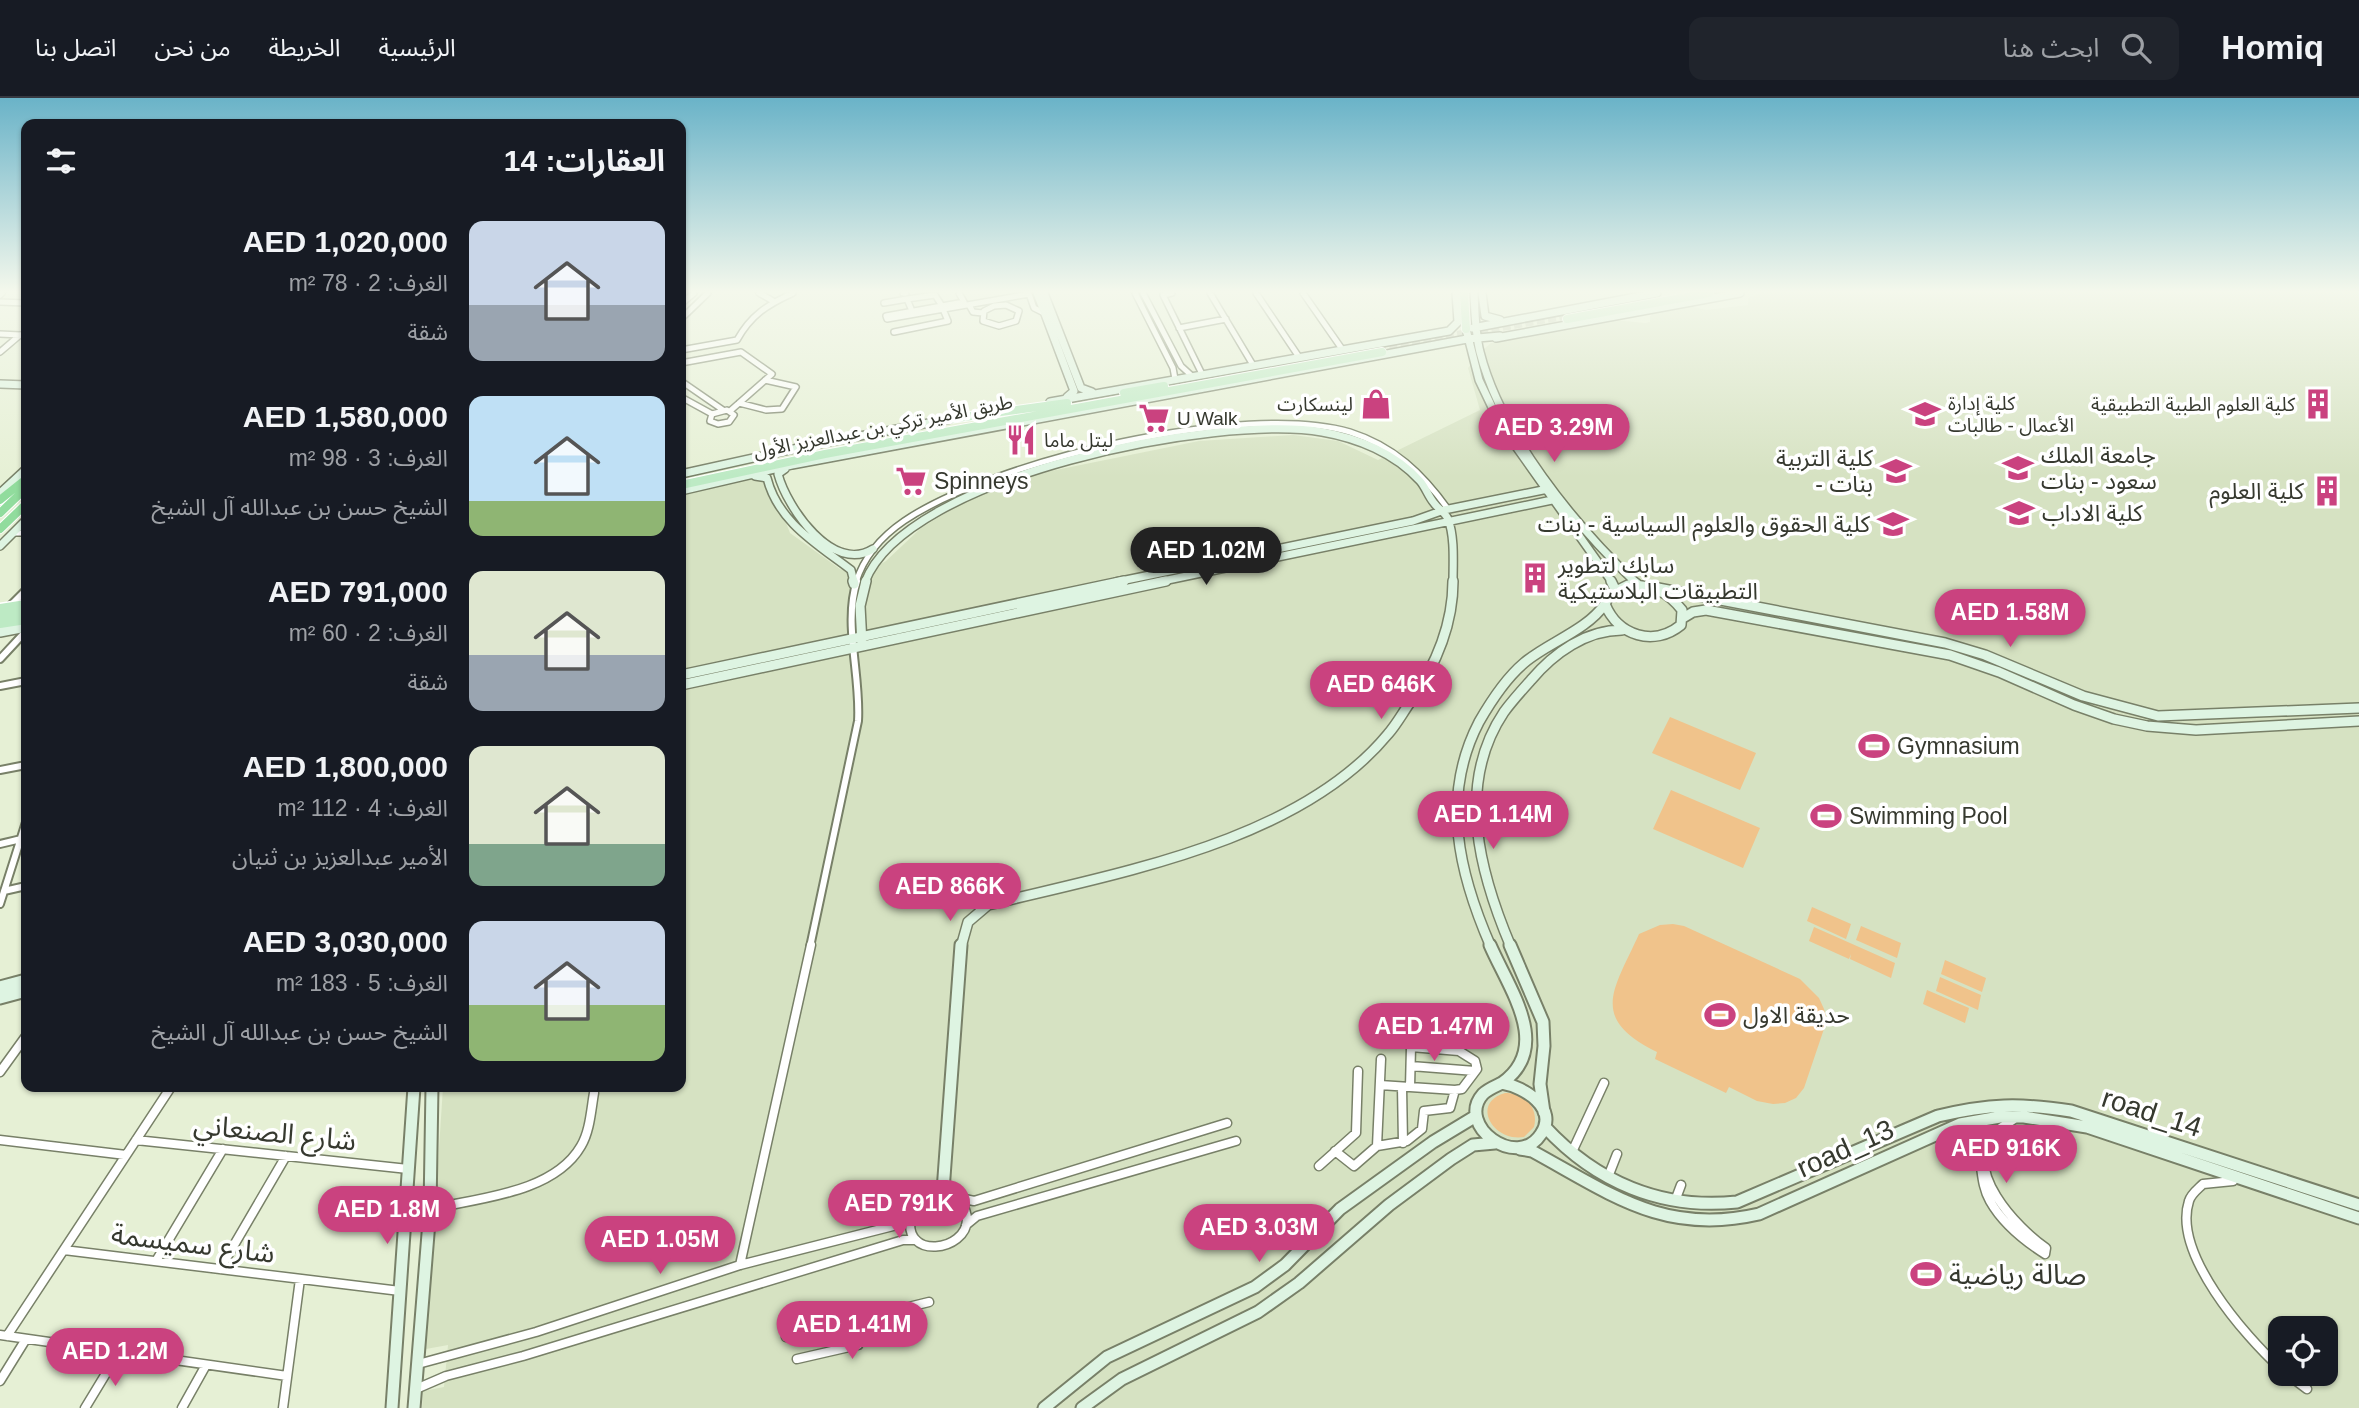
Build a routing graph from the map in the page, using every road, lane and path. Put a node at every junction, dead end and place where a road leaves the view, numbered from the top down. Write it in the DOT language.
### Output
graph roads {
  1 [pos="705,354"];
  2 [pos="715,354"];
  3 [pos="744,354"];
  4 [pos="1064,354"];
  5 [pos="1067,354"];
  6 [pos="1166,354"];
  7 [pos="1175,354"];
  8 [pos="1192,354"];
  9 [pos="1247,354"];
  10 [pos="1297,354"];
  11 [pos="1314,354"];
  12 [pos="1359,354"];
  13 [pos="1361,354"];
  14 [pos="1362,354"];
  15 [pos="1463,354"];
  16 [pos="1470,354"];
  17 [pos="1480,354"];
  18 [pos="686,356"];
  19 [pos="686,357"];
  20 [pos="1299,357"];
  21 [pos="1472,363"];
  22 [pos="1253,365"];
  23 [pos="1181,366"];
  24 [pos="1173,368"];
  25 [pos="1202,374"];
  26 [pos="1192,376"];
  27 [pos="1489,377"];
  28 [pos="1478,378"];
  29 [pos="1175,379"];
  30 [pos="765,380"];
  31 [pos="0,384"];
  32 [pos="686,384"];
  33 [pos="21,385"];
  34 [pos="1079,387"];
  35 [pos="0,389"];
  36 [pos="21,391"];
  37 [pos="1102,392"];
  38 [pos="686,400"];
  39 [pos="1061,400"];
  40 [pos="1078,401"];
  41 [pos="739,403"];
  42 [pos="1069,409"];
  43 [pos="726,411"];
  44 [pos="712,414"];
  45 [pos="942,420"];
  46 [pos="1188,434"];
  47 [pos="954,435"];
  48 [pos="792,465"];
  49 [pos="21,474"];
  50 [pos="686,476"];
  51 [pos="686,476"];
  52 [pos="743,476"];
  53 [pos="21,483"];
  54 [pos="686,484"];
  55 [pos="781,486"];
  56 [pos="686,490"];
  57 [pos="1543,490"];
  58 [pos="0,493"];
  59 [pos="21,493"];
  60 [pos="0,500"];
  61 [pos="775,500"];
  62 [pos="1552,500"];
  63 [pos="21,509"];
  64 [pos="1444,510"];
  65 [pos="0,513"];
  66 [pos="1449,522"];
  67 [pos="21,525"];
  68 [pos="0,529"];
  69 [pos="13,533"];
  70 [pos="21,533"];
  71 [pos="0,546"];
  72 [pos="873,550"];
  73 [pos="833,552"];
  74 [pos="1238,561"];
  75 [pos="854,584"];
  76 [pos="1637,584"];
  77 [pos="1657,589"];
  78 [pos="1615,590"];
  79 [pos="21,594"];
  80 [pos="1605,604"];
  81 [pos="5,608"];
  82 [pos="21,612"];
  83 [pos="0,616"];
  84 [pos="1683,618"];
  85 [pos="21,620"];
  86 [pos="0,624"];
  87 [pos="21,627"];
  88 [pos="21,629"];
  89 [pos="1625,631"];
  90 [pos="0,632"];
  91 [pos="21,634"];
  92 [pos="857,640"];
  93 [pos="0,659"];
  94 [pos="686,679"];
  95 [pos="21,682"];
  96 [pos="0,686"];
  97 [pos="2359,708"];
  98 [pos="2359,722"];
  99 [pos="21,766"];
  100 [pos="0,770"];
  101 [pos="21,839"];
  102 [pos="0,844"];
  103 [pos="21,887"];
  104 [pos="4,891"];
  105 [pos="0,904"];
  106 [pos="21,981"];
  107 [pos="0,987"];
  108 [pos="21,992"];
  109 [pos="0,998"];
  110 [pos="21,1043"];
  111 [pos="1381,1059"];
  112 [pos="1410,1066"];
  113 [pos="1358,1070"];
  114 [pos="1475,1071"];
  115 [pos="0,1072"];
  116 [pos="1502,1083"];
  117 [pos="1604,1083"];
  118 [pos="1380,1085"];
  119 [pos="1406,1087"];
  120 [pos="1455,1090"];
  121 [pos="169,1092"];
  122 [pos="414,1092"];
  123 [pos="432,1092"];
  124 [pos="594,1093"];
  125 [pos="1544,1112"];
  126 [pos="1476,1116"];
  127 [pos="2024,1117"];
  128 [pos="1227,1123"];
  129 [pos="1545,1127"];
  130 [pos="1947,1128"];
  131 [pos="0,1140"];
  132 [pos="136,1140"];
  133 [pos="1236,1140"];
  134 [pos="1403,1143"];
  135 [pos="1495,1143"];
  136 [pos="1377,1146"];
  137 [pos="223,1149"];
  138 [pos="1520,1149"];
  139 [pos="1335,1151"];
  140 [pos="1572,1152"];
  141 [pos="1617,1154"];
  142 [pos="126,1155"];
  143 [pos="286,1156"];
  144 [pos="1319,1166"];
  145 [pos="408,1169"];
  146 [pos="1608,1177"];
  147 [pos="2256,1184"];
  148 [pos="1681,1185"];
  149 [pos="943,1192"];
  150 [pos="960,1198"];
  151 [pos="1674,1203"];
  152 [pos="2359,1205"];
  153 [pos="430,1209"];
  154 [pos="912,1211"];
  155 [pos="2359,1218"];
  156 [pos="966,1225"];
  157 [pos="916,1240"];
  158 [pos="64,1250"];
  159 [pos="156,1261"];
  160 [pos="740,1265"];
  161 [pos="220,1269"];
  162 [pos="300,1279"];
  163 [pos="400,1291"];
  164 [pos="929,1302"];
  165 [pos="857,1320"];
  166 [pos="4,1336"];
  167 [pos="786,1337"];
  168 [pos="26,1339"];
  169 [pos="119,1352"];
  170 [pos="2268,1356"];
  171 [pos="797,1359"];
  172 [pos="206,1364"];
  173 [pos="418,1364"];
  174 [pos="287,1376"];
  175 [pos="0,1381"];
  176 [pos="2303,1386"];
  177 [pos="416,1389"];
  178 [pos="2307,1389"];
  179 [pos="85,1408"];
  180 [pos="182,1408"];
  181 [pos="283,1408"];
  182 [pos="392,1408"];
  183 [pos="414,1408"];
  184 [pos="1044,1408"];
  185 [pos="1082,1408"];
  1 -- 18 [label="street"];
  2 -- 19 [label="street"];
  3 -- 30 [label="street"];
  4 -- 34 [label="main road"];
  5 -- 34 [label="main road"];
  6 -- 24 [label="street"];
  7 -- 23 [label="street"];
  8 -- 25 [label="street"];
  9 -- 22 [label="street"];
  10 -- 20 [label="street"];
  11 -- 20 [label="main road"];
  12 -- 40 [label="main road, طريق الأمير تركي بن عبدالعزيز الأول"];
  13 -- 42 [label="main road, طريق الأمير تركي بن عبدالعزيز الأول"];
  14 -- 47 [label="main road"];
  15 -- 21 [label="main road"];
  16 -- 21 [label="main road"];
  17 -- 27 [label="main road"];
  20 -- 22 [label="main road"];
  21 -- 28 [label="main road"];
  22 -- 25 [label="main road"];
  23 -- 24 [label="street"];
  23 -- 26 [label="street"];
  24 -- 29 [label="street"];
  25 -- 26 [label="main road"];
  26 -- 29 [label="main road"];
  27 -- 28 [label="main road"];
  27 -- 76 [label="main road"];
  28 -- 57 [label="main road"];
  29 -- 37 [label="main road"];
  30 -- 41 [label="street"];
  30 -- 41 [label="street"];
  31 -- 33 [label="main road"];
  32 -- 43 [label="street"];
  34 -- 37 [label="main road"];
  34 -- 39 [label="main road"];
  35 -- 36 [label="main road"];
  37 -- 39 [label="main road"];
  38 -- 44 [label="street"];
  39 -- 45 [label="main road"];
  40 -- 45 [label="main road"];
  40 -- 50 [label="main road, طريق الأمير تركي بن عبدالعزيز الأول"];
  41 -- 43 [label="street"];
  42 -- 47 [label="main road"];
  42 -- 54 [label="main road, طريق الأمير تركي بن عبدالعزيز الأول"];
  43 -- 44 [label="street"];
  43 -- 44 [label="street"];
  45 -- 51 [label="main road"];
  46 -- 64 [label="main road"];
  46 -- 72 [label="street"];
  46 -- 92 [label="main road"];
  47 -- 48 [label="main road"];
  48 -- 52 [label="main road"];
  48 -- 55 [label="main road"];
  49 -- 58 [label="main road"];
  52 -- 56 [label="main road"];
  52 -- 61 [label="street"];
  53 -- 60 [label="highway"];
  55 -- 61 [label="main road"];
  55 -- 73 [label="main road"];
  57 -- 62 [label="main road"];
  57 -- 64 [label="main road"];
  59 -- 65 [label="highway"];
  61 -- 73 [label="street"];
  62 -- 66 [label="main road"];
  62 -- 78 [label="main road"];
  63 -- 68 [label="highway"];
  64 -- 66 [label="main road"];
  64 -- 74 [label="main road"];
  66 -- 74 [label="main road"];
  66 -- 149 [label="main road"];
  67 -- 69 [label="main road"];
  69 -- 70 [label="street"];
  69 -- 71 [label="main road"];
  72 -- 73 [label="main road"];
  72 -- 75 [label="street"];
  73 -- 75 [label="street"];
  74 -- 92 [label="main road"];
  75 -- 92 [label="street"];
  76 -- 77 [label="street"];
  76 -- 78 [label="street"];
  77 -- 84 [label="street"];
  77 -- 97 [label="main road"];
  78 -- 80 [label="street"];
  79 -- 81 [label="street"];
  80 -- 89 [label="street"];
  80 -- 116 [label="main road"];
  82 -- 83 [label="main road"];
  84 -- 89 [label="street"];
  84 -- 98 [label="main road"];
  85 -- 86 [label="main road"];
  86 -- 87 [label="main road"];
  88 -- 90 [label="main road"];
  89 -- 125 [label="main road"];
  91 -- 93 [label="street"];
  92 -- 94 [label="main road"];
  92 -- 160 [label="street"];
  95 -- 96 [label="street"];
  99 -- 100 [label="street"];
  101 -- 102 [label="street"];
  101 -- 104 [label="street"];
  103 -- 104 [label="street"];
  104 -- 105 [label="street"];
  106 -- 107 [label="main road"];
  108 -- 109 [label="main road"];
  110 -- 115 [label="street"];
  111 -- 118 [label="street"];
  112 -- 114 [label="street"];
  112 -- 114 [label="street"];
  112 -- 119 [label="street"];
  113 -- 139 [label="street"];
  114 -- 120 [label="street"];
  116 -- 125 [label="main road"];
  116 -- 126 [label="main road"];
  117 -- 140 [label="street"];
  118 -- 119 [label="street"];
  118 -- 136 [label="street"];
  119 -- 120 [label="street"];
  119 -- 134 [label="street"];
  120 -- 134 [label="street"];
  121 -- 132 [label="street"];
  122 -- 145 [label="main road"];
  123 -- 153 [label="main road"];
  124 -- 153 [label="street"];
  125 -- 129 [label="main road"];
  126 -- 135 [label="main road"];
  126 -- 184 [label="main road"];
  127 -- 130 [label="main road, road_13"];
  127 -- 130 [label="street"];
  127 -- 147 [label="main road, road_13"];
  128 -- 150 [label="street"];
  129 -- 138 [label="main road"];
  129 -- 140 [label="main road, road_14"];
  130 -- 138 [label="main road, road_13"];
  131 -- 142 [label="street"];
  132 -- 137 [label="street, شارع الصنعاني"];
  132 -- 142 [label="street"];
  133 -- 156 [label="street"];
  134 -- 136 [label="street"];
  135 -- 138 [label="main road"];
  135 -- 185 [label="main road"];
  136 -- 139 [label="street"];
  137 -- 143 [label="street, شارع الصنعاني"];
  137 -- 159 [label="street"];
  139 -- 144 [label="street"];
  140 -- 146 [label="main road, road_14"];
  141 -- 146 [label="street"];
  142 -- 158 [label="street"];
  143 -- 145 [label="street, شارع الصنعاني"];
  143 -- 161 [label="street"];
  145 -- 163 [label="main road"];
  146 -- 151 [label="main road, road_14"];
  147 -- 155 [label="main road, road_13"];
  147 -- 170 [label="street"];
  148 -- 151 [label="street"];
  149 -- 150 [label="street"];
  149 -- 154 [label="street"];
  150 -- 156 [label="street"];
  151 -- 152 [label="main road, road_14"];
  153 -- 173 [label="main road"];
  154 -- 157 [label="street"];
  154 -- 160 [label="street"];
  156 -- 157 [label="street"];
  157 -- 177 [label="street"];
  158 -- 159 [label="street, شارع سميسمة"];
  158 -- 166 [label="street"];
  159 -- 161 [label="street, شارع سميسمة"];
  160 -- 173 [label="street"];
  161 -- 162 [label="street, شارع سميسمة"];
  162 -- 163 [label="street, شارع سميسمة"];
  162 -- 174 [label="street"];
  163 -- 182 [label="main road"];
  164 -- 165 [label="street"];
  165 -- 167 [label="street"];
  165 -- 171 [label="street"];
  166 -- 168 [label="street"];
  168 -- 169 [label="street"];
  168 -- 175 [label="street"];
  169 -- 172 [label="street"];
  169 -- 179 [label="street"];
  172 -- 174 [label="street"];
  172 -- 180 [label="street"];
  173 -- 177 [label="main road"];
  174 -- 181 [label="street"];
  176 -- 178 [label="street"];
  177 -- 183 [label="main road"];
}
